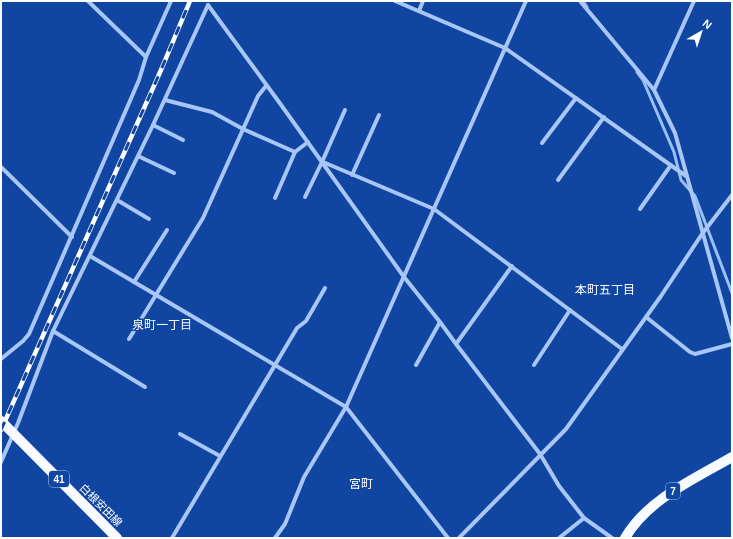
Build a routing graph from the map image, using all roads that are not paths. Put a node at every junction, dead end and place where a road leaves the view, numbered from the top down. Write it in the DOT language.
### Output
graph roads {
  1 [pos="88,1"];
  2 [pos="171,1"];
  3 [pos="395,1"];
  4 [pos="423,1"];
  5 [pos="526,1"];
  6 [pos="580,1"];
  7 [pos="694,1"];
  8 [pos="419,11"];
  9 [pos="505,48"];
  10 [pos="146,57"];
  11 [pos="266,86"];
  12 [pos="654,90"];
  13 [pos="576,98"];
  14 [pos="165,100"];
  15 [pos="345,110"];
  16 [pos="379,114"];
  17 [pos="604,118"];
  18 [pos="153,125"];
  19 [pos="243,129"];
  20 [pos="183,140"];
  21 [pos="308,142"];
  22 [pos="542,143"];
  23 [pos="295,152"];
  24 [pos="138,156"];
  25 [pos="322,162"];
  26 [pos="671,166"];
  27 [pos="1,167"];
  28 [pos="174,173"];
  29 [pos="352,175"];
  30 [pos="686,176"];
  31 [pos="558,180"];
  32 [pos="732,194"];
  33 [pos="305,197"];
  34 [pos="275,198"];
  35 [pos="117,200"];
  36 [pos="730,201"];
  37 [pos="434,209"];
  38 [pos="640,209"];
  39 [pos="149,220"];
  40 [pos="167,230"];
  41 [pos="702,234"];
  42 [pos="72,237"];
  43 [pos="90,256"];
  44 [pos="512,266"];
  45 [pos="404,277"];
  46 [pos="134,282"];
  47 [pos="326,288"];
  48 [pos="156,295"];
  49 [pos="570,310"];
  50 [pos="646,317"];
  51 [pos="440,322"];
  52 [pos="53,331"];
  53 [pos="732,338"];
  54 [pos="129,339"];
  55 [pos="456,344"];
  56 [pos="732,344"];
  57 [pos="622,349"];
  58 [pos="1,359"];
  59 [pos="416,365"];
  60 [pos="534,365"];
  61 [pos="275,366"];
  62 [pos="145,387"];
  63 [pos="346,407"];
  64 [pos="1,421"];
  65 [pos="14,434"];
  66 [pos="180,434"];
  67 [pos="540,454"];
  68 [pos="220,456"];
  69 [pos="732,457"];
  70 [pos="1,462"];
  71 [pos="584,518"];
  72 [pos="628,536"];
  73 [pos="117,538"];
  74 [pos="172,538"];
  75 [pos="275,538"];
  76 [pos="448,538"];
  77 [pos="459,538"];
  78 [pos="559,538"];
  79 [pos="612,538"];
  1 -- 10 [label="street"];
  2 -- 10 [label="street"];
  3 -- 8 [label="street"];
  4 -- 8 [label="street"];
  5 -- 9 [label="street"];
  6 -- 12 [label="street"];
  7 -- 12 [label="street"];
  8 -- 9 [label="street"];
  9 -- 13 [label="street"];
  9 -- 37 [label="street"];
  10 -- 42 [label="street"];
  11 -- 14 [label="street"];
  11 -- 19 [label="street"];
  11 -- 21 [label="street"];
  12 -- 30 [label="street"];
  13 -- 17 [label="street"];
  13 -- 22 [label="street"];
  14 -- 18 [label="street"];
  14 -- 19 [label="street"];
  15 -- 25 [label="street"];
  16 -- 29 [label="street"];
  17 -- 26 [label="street"];
  17 -- 31 [label="street"];
  18 -- 20 [label="street"];
  18 -- 24 [label="street"];
  19 -- 23 [label="street"];
  19 -- 48 [label="street"];
  21 -- 23 [label="street"];
  21 -- 25 [label="street"];
  23 -- 34 [label="street"];
  24 -- 28 [label="street"];
  24 -- 35 [label="street"];
  25 -- 29 [label="street"];
  25 -- 33 [label="street"];
  25 -- 45 [label="street"];
  26 -- 30 [label="street"];
  26 -- 38 [label="street"];
  27 -- 42 [label="street"];
  29 -- 37 [label="street"];
  30 -- 41 [label="street"];
  32 -- 36 [label="street"];
  35 -- 39 [label="street"];
  35 -- 43 [label="street"];
  36 -- 41 [label="street"];
  37 -- 44 [label="street"];
  37 -- 45 [label="street"];
  40 -- 46 [label="street"];
  41 -- 50 [label="street"];
  41 -- 53 [label="street"];
  42 -- 58 [label="street"];
  43 -- 46 [label="street"];
  43 -- 52 [label="street"];
  44 -- 49 [label="street"];
  44 -- 55 [label="street"];
  45 -- 51 [label="street"];
  45 -- 63 [label="street"];
  46 -- 48 [label="street"];
  47 -- 61 [label="street"];
  48 -- 54 [label="street"];
  48 -- 61 [label="street"];
  49 -- 57 [label="street"];
  49 -- 60 [label="street"];
  50 -- 56 [label="street"];
  50 -- 57 [label="street"];
  51 -- 55 [label="street"];
  51 -- 59 [label="street"];
  52 -- 62 [label="street"];
  52 -- 65 [label="street"];
  55 -- 67 [label="street"];
  57 -- 67 [label="street"];
  61 -- 63 [label="street"];
  61 -- 68 [label="street"];
  63 -- 75 [label="street"];
  63 -- 76 [label="street"];
  64 -- 65 [label="main road, 白根安田線 / 41"];
  65 -- 70 [label="street"];
  65 -- 73 [label="main road, 白根安田線 / 41"];
  66 -- 68 [label="street"];
  67 -- 71 [label="street"];
  67 -- 77 [label="street"];
  68 -- 74 [label="street"];
  69 -- 72 [label="main road, 7"];
  71 -- 78 [label="street"];
  71 -- 79 [label="street"];
}
